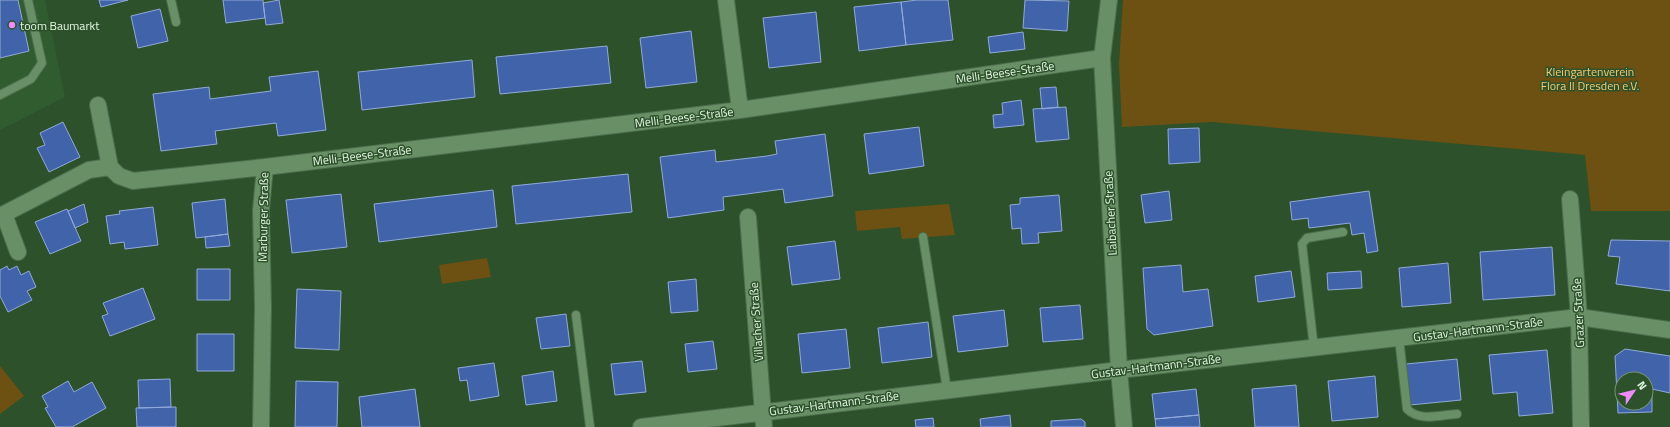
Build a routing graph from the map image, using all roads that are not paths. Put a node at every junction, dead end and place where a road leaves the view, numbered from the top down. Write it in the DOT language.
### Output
graph roads {
  1 [pos="28,0"];
  2 [pos="170,0"];
  3 [pos="726,0"];
  4 [pos="1109,0"];
  5 [pos="176,22"];
  6 [pos="1102,58"];
  7 [pos="0,95"];
  8 [pos="98,105"];
  9 [pos="740,110"];
  10 [pos="265,167"];
  11 [pos="110,168"];
  12 [pos="1570,199"];
  13 [pos="2,210"];
  14 [pos="748,217"];
  15 [pos="1344,232"];
  16 [pos="923,237"];
  17 [pos="18,252"];
  18 [pos="576,315"];
  19 [pos="1579,317"];
  20 [pos="1670,330"];
  21 [pos="1399,338"];
  22 [pos="1314,348"];
  23 [pos="1119,370"];
  24 [pos="947,390"];
  25 [pos="1456,414"];
  26 [pos="764,419"];
  27 [pos="261,427"];
  28 [pos="590,427"];
  29 [pos="641,427"];
  30 [pos="1124,427"];
  31 [pos="1581,427"];
  1 -- 7 [label="lane"];
  2 -- 5 [label="lane"];
  3 -- 9 [label="street"];
  4 -- 6 [label="street, Laibacher Straße"];
  6 -- 9 [label="street, Melli-Beese-Straße"];
  6 -- 23 [label="street, Laibacher Straße"];
  8 -- 11 [label="street"];
  9 -- 10 [label="street, Melli-Beese-Straße"];
  10 -- 11 [label="street, Marburger Straße"];
  10 -- 27 [label="street, Marburger Straße"];
  11 -- 13 [label="street"];
  12 -- 19 [label="street, Grazer Straße"];
  13 -- 17 [label="street"];
  14 -- 26 [label="street, Villacher Straße"];
  15 -- 22 [label="lane"];
  16 -- 24 [label="lane"];
  18 -- 28 [label="lane"];
  19 -- 20 [label="street, Gustav-Hartmann-Straße"];
  19 -- 21 [label="street, Gustav-Hartmann-Straße"];
  19 -- 31 [label="street, Grazer Straße"];
  21 -- 22 [label="street, Gustav-Hartmann-Straße"];
  21 -- 25 [label="lane"];
  22 -- 23 [label="street, Gustav-Hartmann-Straße"];
  23 -- 24 [label="street, Gustav-Hartmann-Straße"];
  23 -- 30 [label="street, Laibacher Straße"];
  24 -- 26 [label="street, Gustav-Hartmann-Straße"];
  26 -- 29 [label="street, Gustav-Hartmann-Straße"];
}
